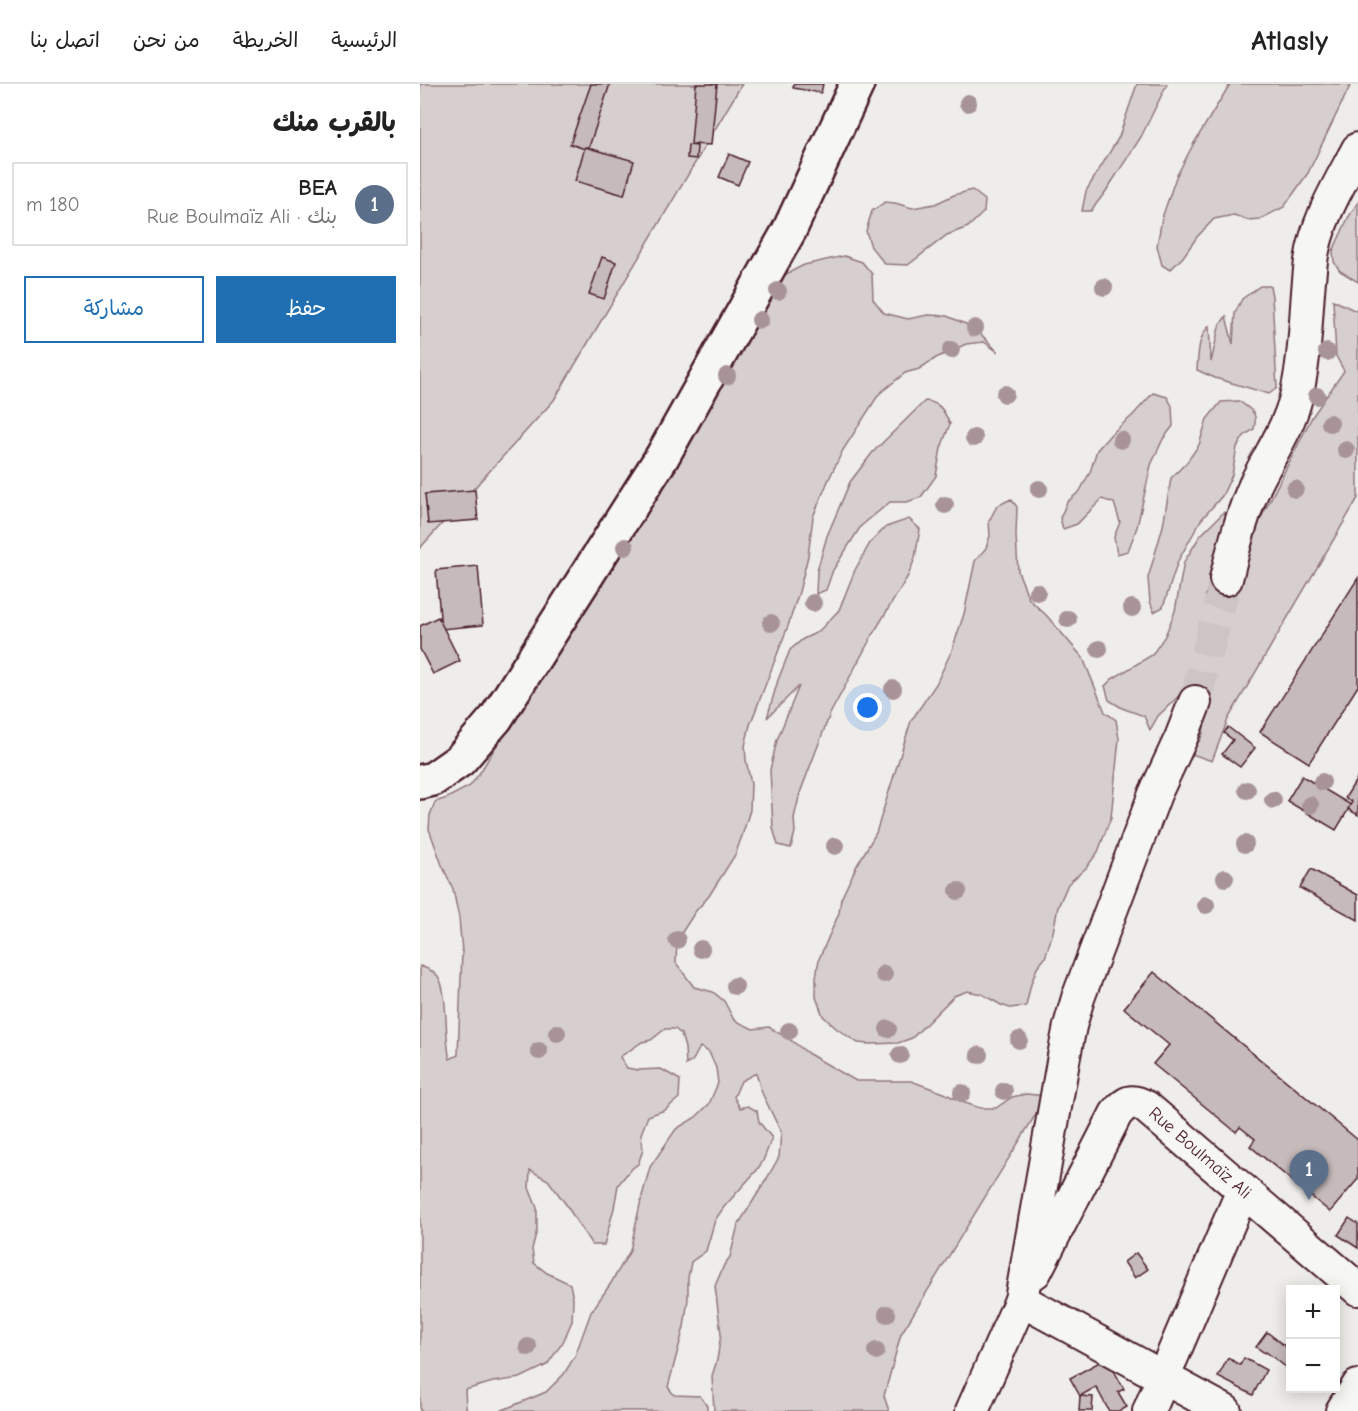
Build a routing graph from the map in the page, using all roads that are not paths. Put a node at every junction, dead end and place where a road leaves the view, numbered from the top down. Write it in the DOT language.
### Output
graph roads {
  1 [pos="857,84"];
  2 [pos="1358,148"];
  3 [pos="1226,579"];
  4 [pos="1195,702"];
  5 [pos="420,782"];
  6 [pos="1243,1190"];
  7 [pos="1358,1289"];
  8 [pos="1022,1300"];
  9 [pos="1164,1377"];
  10 [pos="1358,1386"];
  11 [pos="972,1411"];
  12 [pos="1149,1411"];
  13 [pos="1225,1411"];
  14 [pos="1342,1411"];
  1 -- 5 [label="main road"];
  2 -- 3 [label="street"];
  4 -- 8 [label="street"];
  6 -- 7 [label="street, Rue Boulmaïz Ali"];
  6 -- 8 [label="street, Rue Boulmaïz Ali"];
  6 -- 9 [label="street"];
  8 -- 9 [label="street"];
  8 -- 11 [label="street"];
  9 -- 12 [label="street"];
  9 -- 13 [label="street"];
  10 -- 14 [label="street"];
}
